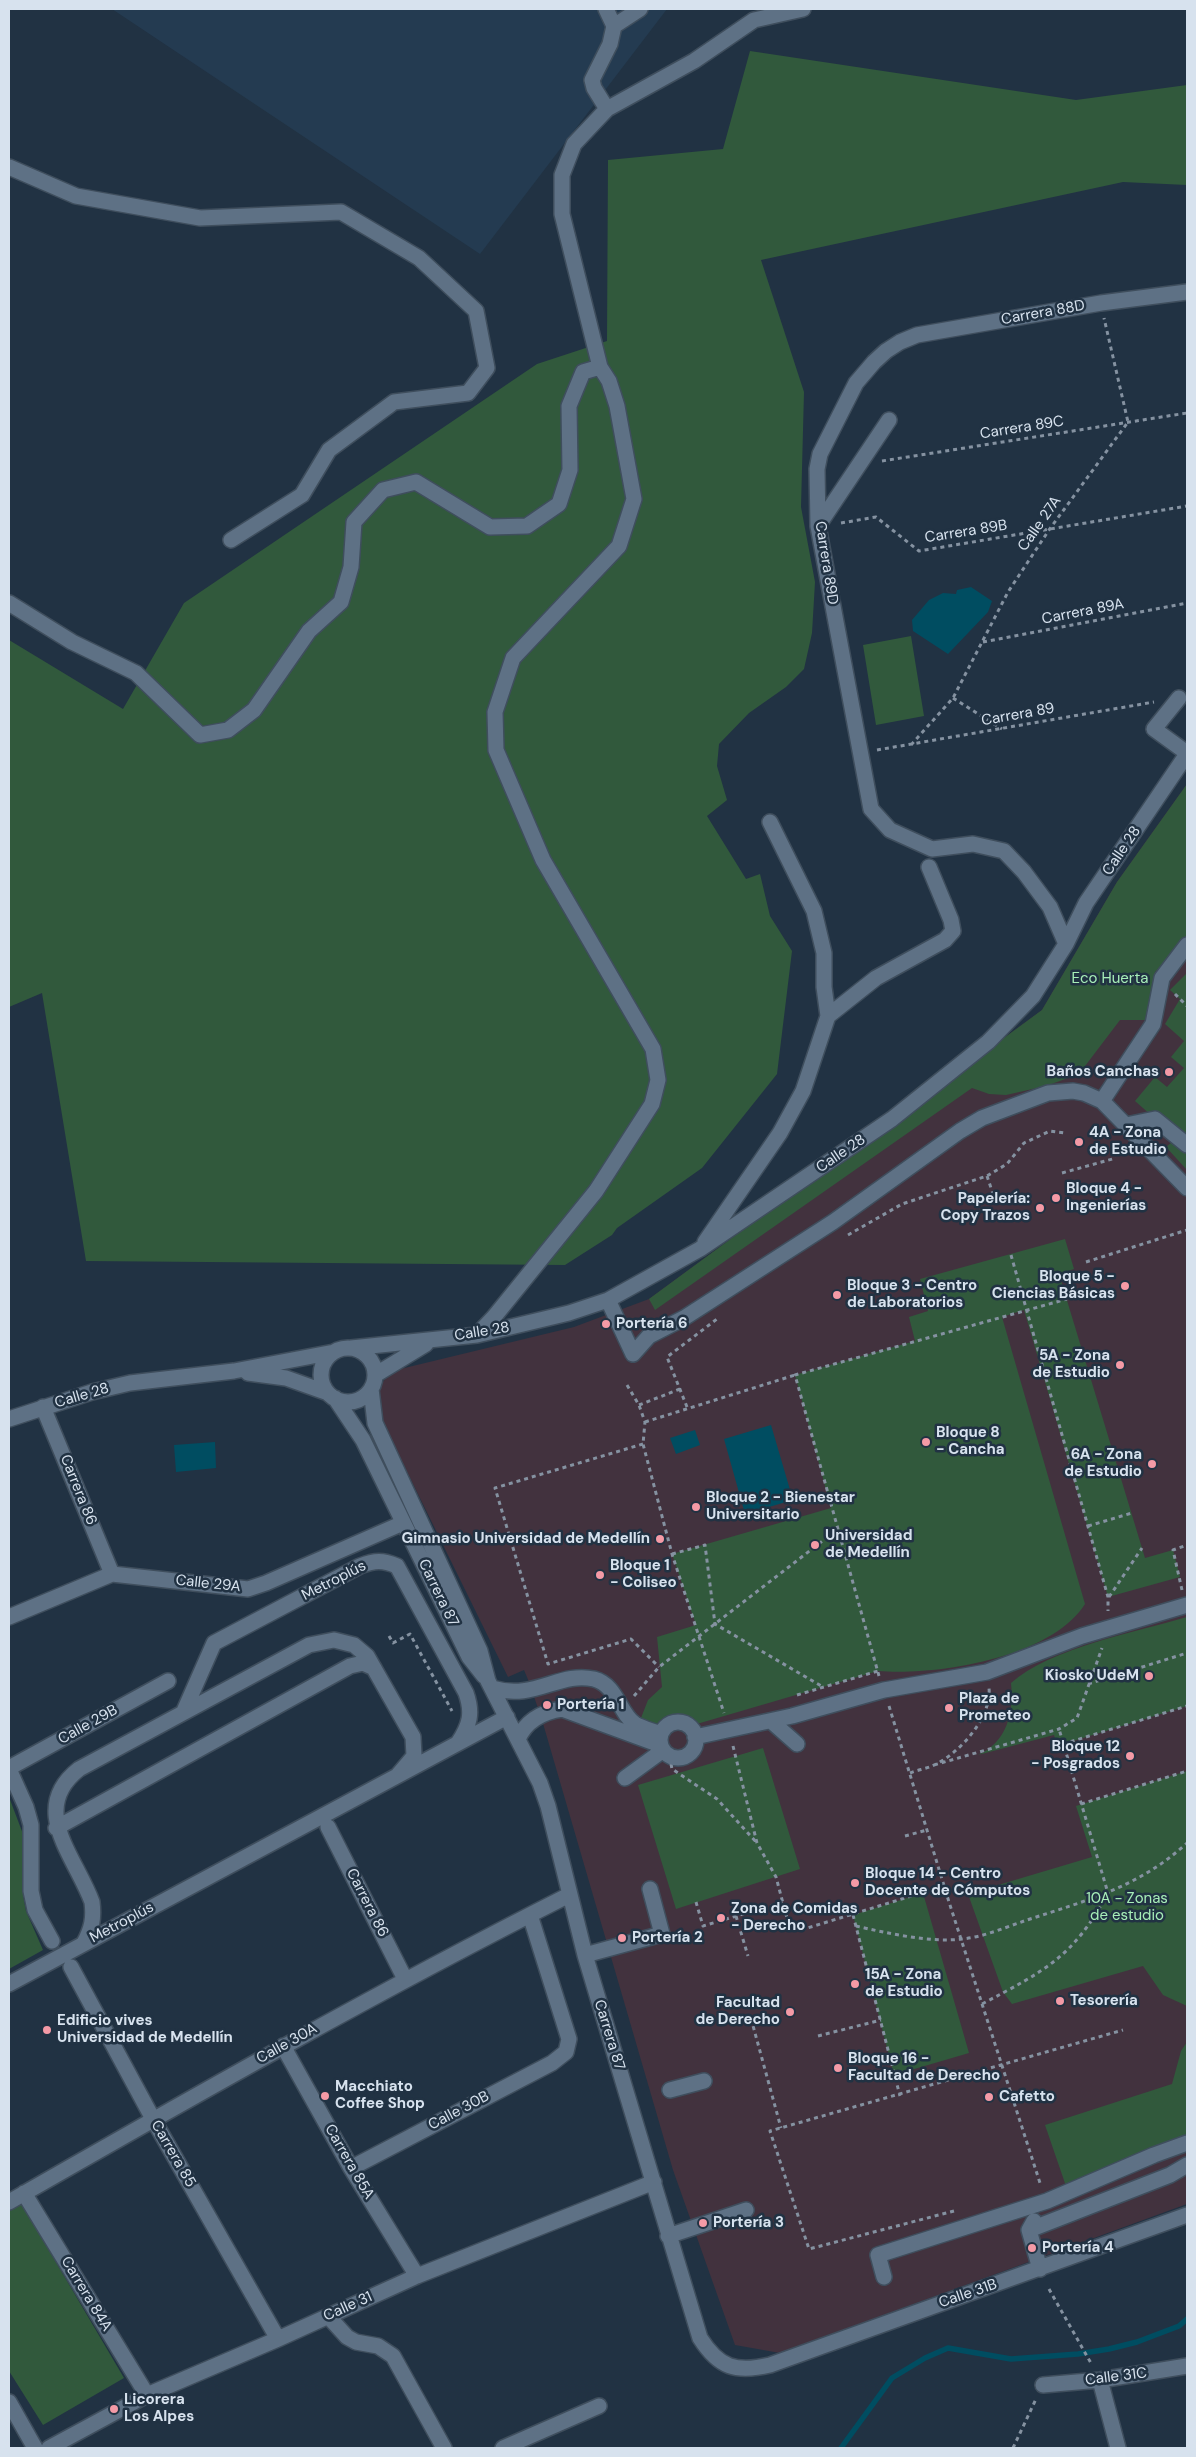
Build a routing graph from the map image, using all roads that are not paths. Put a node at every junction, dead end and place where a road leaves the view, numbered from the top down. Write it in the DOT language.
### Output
graph roads {
  1 [pos="606,9"];
  2 [pos="640,9"];
  3 [pos="803,9"];
  4 [pos="614,26"];
  5 [pos="607,109"];
  6 [pos="9,168"];
  7 [pos="1187,292"];
  8 [pos="900,342"];
  9 [pos="600,367"];
  10 [pos="889,420"];
  11 [pos="818,526"];
  12 [pos="231,540"];
  13 [pos="9,603"];
  14 [pos="1179,698"];
  15 [pos="1187,753"];
  16 [pos="770,822"];
  17 [pos="929,867"];
  18 [pos="1066,944"];
  19 [pos="1187,945"];
  20 [pos="828,1016"];
  21 [pos="1102,1102"];
  22 [pos="1126,1125"];
  23 [pos="1187,1146"];
  24 [pos="1187,1188"];
  25 [pos="700,1249"];
  26 [pos="608,1300"];
  27 [pos="478,1335"];
  28 [pos="439,1339"];
  29 [pos="351,1348"];
  30 [pos="334,1352"];
  31 [pos="234,1371"];
  32 [pos="373,1382"];
  33 [pos="331,1396"];
  34 [pos="43,1407"];
  35 [pos="9,1419"];
  36 [pos="403,1523"];
  37 [pos="112,1574"];
  38 [pos="1185,1600"];
  39 [pos="9,1617"];
  40 [pos="374,1668"];
  41 [pos="168,1681"];
  42 [pos="490,1684"];
  43 [pos="184,1711"];
  44 [pos="507,1717"];
  45 [pos="771,1721"];
  46 [pos="696,1737"];
  47 [pos="518,1740"];
  48 [pos="457,1744"];
  49 [pos="798,1744"];
  50 [pos="663,1748"];
  51 [pos="9,1769"];
  52 [pos="397,1776"];
  53 [pos="625,1778"];
  54 [pos="328,1827"];
  55 [pos="56,1828"];
  56 [pos="650,1889"];
  57 [pos="569,1895"];
  58 [pos="530,1914"];
  59 [pos="52,1941"];
  60 [pos="84,1942"];
  61 [pos="585,1955"];
  62 [pos="71,1967"];
  63 [pos="405,1979"];
  64 [pos="9,1984"];
  65 [pos="283,2046"];
  66 [pos="704,2080"];
  67 [pos="670,2090"];
  68 [pos="153,2119"];
  69 [pos="1187,2143"];
  70 [pos="1187,2165"];
  71 [pos="351,2168"];
  72 [pos="654,2182"];
  73 [pos="24,2193"];
  74 [pos="1047,2201"];
  75 [pos="9,2202"];
  76 [pos="746,2210"];
  77 [pos="1187,2215"];
  78 [pos="1029,2230"];
  79 [pos="668,2236"];
  80 [pos="1040,2269"];
  81 [pos="417,2276"];
  82 [pos="884,2277"];
  83 [pos="328,2316"];
  84 [pos="278,2339"];
  85 [pos="1187,2366"];
  86 [pos="747,2368"];
  87 [pos="1100,2380"];
  88 [pos="1043,2385"];
  89 [pos="147,2395"];
  90 [pos="9,2402"];
  91 [pos="599,2406"];
  92 [pos="35,2448"];
  93 [pos="49,2448"];
  94 [pos="444,2448"];
  95 [pos="503,2448"];
  96 [pos="1118,2448"];
  1 -- 4 [label="street"];
  2 -- 4 [label="street"];
  3 -- 5 [label="street"];
  4 -- 5 [label="street"];
  5 -- 9 [label="street"];
  6 -- 12 [label="street"];
  7 -- 8 [label="street, Carrera 88D"];
  8 -- 11 [label="street, Carrera 89D"];
  9 -- 13 [label="street"];
  9 -- 27 [label="street"];
  10 -- 11 [label="street"];
  11 -- 18 [label="street, Carrera 89D"];
  14 -- 15 [label="street"];
  15 -- 18 [label="street, Calle 28"];
  16 -- 20 [label="street"];
  17 -- 20 [label="street"];
  18 -- 25 [label="street, Calle 28"];
  19 -- 21 [label="street"];
  20 -- 25 [label="street"];
  21 -- 22 [label="street"];
  21 -- 26 [label="street"];
  22 -- 23 [label="street"];
  22 -- 24 [label="street"];
  25 -- 26 [label="street, Calle 28"];
  26 -- 27 [label="street, Calle 28"];
  27 -- 28 [label="street, Calle 28"];
  28 -- 29 [label="street, Calle 28"];
  28 -- 32 [label="street"];
  29 -- 30 [label="street"];
  29 -- 32 [label="street"];
  30 -- 31 [label="street, Calle 28"];
  30 -- 33 [label="street"];
  31 -- 33 [label="street"];
  31 -- 34 [label="street, Calle 28"];
  32 -- 33 [label="street"];
  32 -- 42 [label="street, Carrera 87"];
  33 -- 36 [label="street, Carrera 87"];
  34 -- 35 [label="street, Calle 28"];
  34 -- 37 [label="street, Carrera 86"];
  36 -- 37 [label="street, Calle 29A"];
  36 -- 42 [label="street, Carrera 87"];
  37 -- 39 [label="street, Calle 29A"];
  38 -- 45 [label="street"];
  40 -- 43 [label="street, Metroplús"];
  40 -- 52 [label="street, Metroplús"];
  40 -- 55 [label="street"];
  41 -- 51 [label="street, Calle 29B"];
  42 -- 44 [label="street, Carrera 87"];
  42 -- 50 [label="street"];
  43 -- 48 [label="street, Metroplús"];
  43 -- 55 [label="street, Metroplús"];
  44 -- 47 [label="street, Carrera 87"];
  44 -- 48 [label="street, Metroplús"];
  45 -- 46 [label="street"];
  45 -- 49 [label="street"];
  46 -- 50 [label="street"];
  46 -- 50 [label="street"];
  47 -- 50 [label="street"];
  47 -- 57 [label="street, Carrera 87"];
  48 -- 52 [label="street, Metroplús"];
  50 -- 53 [label="street"];
  51 -- 59 [label="street"];
  52 -- 60 [label="street, Metroplús"];
  54 -- 63 [label="street, Carrera 86"];
  55 -- 60 [label="street, Metroplús"];
  56 -- 61 [label="street"];
  57 -- 58 [label="street, Calle 30A"];
  57 -- 61 [label="street, Carrera 87"];
  58 -- 63 [label="street, Calle 30A"];
  58 -- 71 [label="street, Calle 30B"];
  60 -- 64 [label="street, Metroplús"];
  61 -- 72 [label="street, Carrera 87"];
  62 -- 68 [label="street, Carrera 85"];
  63 -- 65 [label="street, Calle 30A"];
  65 -- 68 [label="street, Calle 30A"];
  65 -- 71 [label="street, Carrera 85A"];
  66 -- 67 [label="street"];
  68 -- 73 [label="street, Calle 30A"];
  68 -- 84 [label="street, Carrera 85"];
  69 -- 74 [label="street"];
  70 -- 78 [label="street"];
  71 -- 81 [label="street, Carrera 85A"];
  72 -- 79 [label="street, Carrera 87"];
  72 -- 81 [label="street, Calle 31"];
  73 -- 75 [label="street, Calle 30A"];
  73 -- 89 [label="street, Carrera 84A"];
  74 -- 78 [label="street"];
  74 -- 82 [label="street"];
  76 -- 79 [label="street"];
  77 -- 80 [label="street, Calle 31B"];
  78 -- 80 [label="street"];
  79 -- 86 [label="street, Carrera 87"];
  80 -- 86 [label="street, Calle 31B"];
  81 -- 83 [label="street, Calle 31"];
  83 -- 84 [label="street, Calle 31"];
  83 -- 94 [label="street"];
  84 -- 89 [label="street, Calle 31"];
  85 -- 87 [label="street, Calle 31C"];
  87 -- 88 [label="street, Calle 31C"];
  87 -- 96 [label="street"];
  89 -- 93 [label="street, Calle 31"];
  90 -- 92 [label="street"];
  91 -- 95 [label="street"];
}
